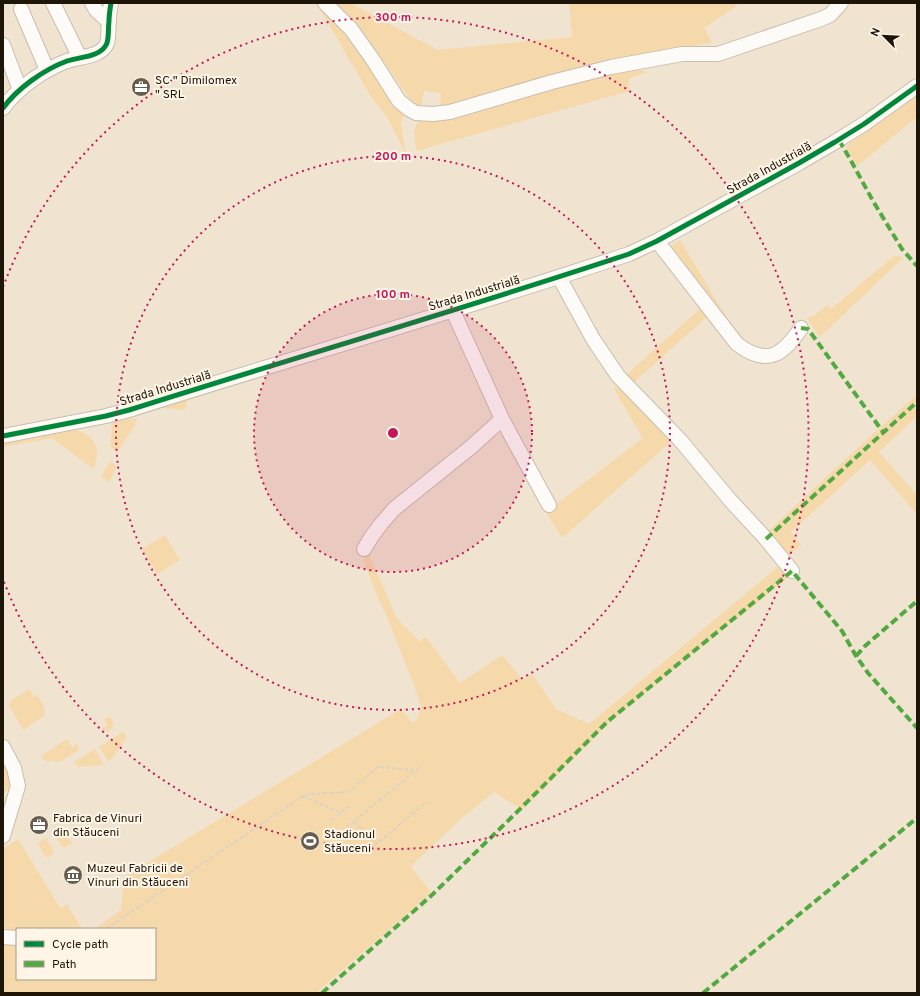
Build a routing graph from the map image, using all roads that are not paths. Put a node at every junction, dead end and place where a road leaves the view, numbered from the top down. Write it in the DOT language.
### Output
graph roads {
  1 [pos="53,3"];
  2 [pos="92,3"];
  3 [pos="110,3"];
  4 [pos="325,3"];
  5 [pos="841,3"];
  6 [pos="21,9"];
  7 [pos="108,22"];
  8 [pos="3,45"];
  9 [pos="80,58"];
  10 [pos="47,70"];
  11 [pos="917,86"];
  12 [pos="20,90"];
  13 [pos="3,108"];
  14 [pos="657,241"];
  15 [pos="559,276"];
  16 [pos="453,311"];
  17 [pos="801,328"];
  18 [pos="502,419"];
  19 [pos="3,436"];
  20 [pos="549,505"];
  21 [pos="364,549"];
  22 [pos="792,571"];
  23 [pos="3,747"];
  24 [pos="3,836"];
  25 [pos="3,936"];
  26 [pos="16,938"];
  1 -- 9 [label="street"];
  2 -- 7 [label="street"];
  3 -- 7 [label="street"];
  4 -- 5 [label="street"];
  6 -- 10 [label="street"];
  7 -- 9 [label="street"];
  8 -- 12 [label="street"];
  9 -- 10 [label="street"];
  10 -- 12 [label="street"];
  11 -- 14 [label="street, Strada Industrială"];
  12 -- 13 [label="street"];
  14 -- 15 [label="street, Strada Industrială"];
  14 -- 17 [label="street"];
  15 -- 16 [label="street, Strada Industrială"];
  15 -- 22 [label="street"];
  16 -- 18 [label="street"];
  16 -- 19 [label="street, Strada Industrială"];
  18 -- 20 [label="street"];
  18 -- 21 [label="street"];
  23 -- 24 [label="street"];
  25 -- 26 [label="street"];
}
